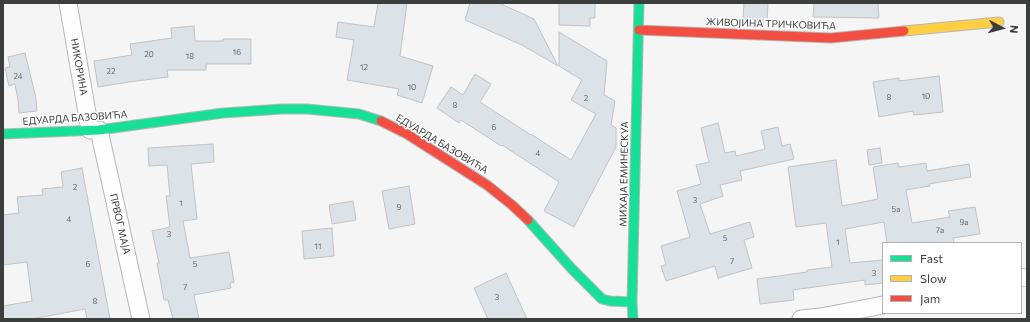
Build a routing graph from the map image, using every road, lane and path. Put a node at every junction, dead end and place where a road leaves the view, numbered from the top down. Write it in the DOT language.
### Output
graph roads {
  1 [pos="68,3"];
  2 [pos="639,3"];
  3 [pos="999,22"];
  4 [pos="639,30"];
  5 [pos="94,130"];
  6 [pos="3,134"];
  7 [pos="632,302"];
  8 [pos="882,305"];
  9 [pos="821,318"];
  10 [pos="141,319"];
  11 [pos="633,319"];
  12 [pos="801,319"];
  1 -- 5 [label="street, НИКОРИНА"];
  2 -- 4 [label="street, МИХАЈА ЕМИНЕСКУА"];
  3 -- 4 [label="street, ЖИВОЈИНА ТРИЧКОВИЋА"];
  4 -- 7 [label="street, МИХАЈА ЕМИНЕСКУА"];
  5 -- 6 [label="street, ЕДУАРДА БАЗОВИЋА"];
  5 -- 7 [label="street, ЕДУАРДА БАЗОВИЋА"];
  5 -- 10 [label="street, ПРВОГ МАЈА"];
  7 -- 11 [label="street, МИХАЈА ЕМИНЕСКУА"];
  8 -- 9 [label="street"];
  9 -- 12 [label="street"];
}
